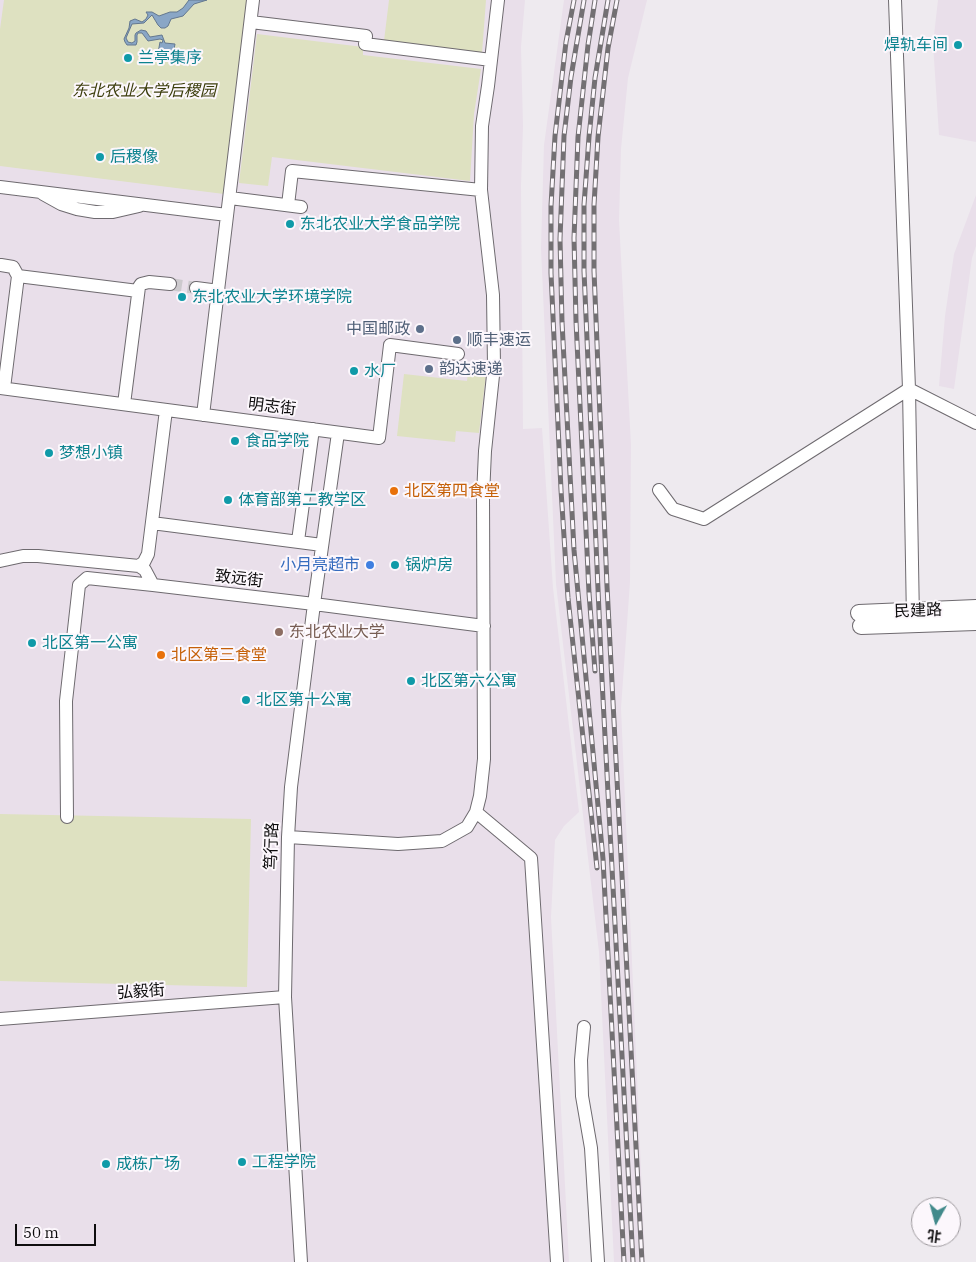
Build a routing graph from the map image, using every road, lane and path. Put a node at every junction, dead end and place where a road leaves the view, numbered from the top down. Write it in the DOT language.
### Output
graph roads {
  1 [pos="253,0"];
  2 [pos="498,0"];
  3 [pos="895,0"];
  4 [pos="251,22"];
  5 [pos="491,60"];
  6 [pos="0,187"];
  7 [pos="481,190"];
  8 [pos="230,198"];
  9 [pos="228,215"];
  10 [pos="1,265"];
  11 [pos="18,276"];
  12 [pos="170,284"];
  13 [pos="196,288"];
  14 [pos="138,291"];
  15 [pos="219,291"];
  16 [pos="458,354"];
  17 [pos="2,388"];
  18 [pos="909,389"];
  19 [pos="124,404"];
  20 [pos="166,410"];
  21 [pos="203,415"];
  22 [pos="976,424"];
  23 [pos="313,429"];
  24 [pos="338,433"];
  25 [pos="658,490"];
  26 [pos="152,523"];
  27 [pos="298,541"];
  28 [pos="322,545"];
  29 [pos="0,561"];
  30 [pos="139,566"];
  31 [pos="153,585"];
  32 [pos="314,604"];
  33 [pos="976,608"];
  34 [pos="912,618"];
  35 [pos="860,620"];
  36 [pos="976,622"];
  37 [pos="484,626"];
  38 [pos="476,812"];
  39 [pos="68,817"];
  40 [pos="288,837"];
  41 [pos="285,997"];
  42 [pos="0,1018"];
  43 [pos="584,1027"];
  44 [pos="301,1262"];
  45 [pos="557,1262"];
  46 [pos="598,1262"];
  1 -- 4 [label="street"];
  2 -- 5 [label="street"];
  3 -- 18 [label="street"];
  4 -- 5 [label="street"];
  4 -- 8 [label="street"];
  5 -- 7 [label="street"];
  6 -- 9 [label="street"];
  7 -- 8 [label="street"];
  7 -- 37 [label="street"];
  8 -- 9 [label="street"];
  9 -- 15 [label="street"];
  10 -- 11 [label="street"];
  11 -- 14 [label="street"];
  11 -- 17 [label="street"];
  12 -- 14 [label="street"];
  13 -- 15 [label="street"];
  14 -- 19 [label="street"];
  15 -- 21 [label="street"];
  16 -- 24 [label="street, 明志街"];
  17 -- 19 [label="street, 明志街"];
  18 -- 22 [label="street"];
  18 -- 25 [label="street"];
  18 -- 34 [label="street"];
  19 -- 20 [label="street, 明志街"];
  20 -- 21 [label="street, 明志街"];
  20 -- 26 [label="street"];
  21 -- 23 [label="street, 明志街"];
  23 -- 24 [label="street, 明志街"];
  23 -- 27 [label="street"];
  24 -- 28 [label="street, 笃行路"];
  26 -- 27 [label="street"];
  26 -- 30 [label="street"];
  27 -- 28 [label="street"];
  28 -- 32 [label="street, 笃行路"];
  29 -- 30 [label="street"];
  30 -- 31 [label="street"];
  31 -- 32 [label="street, 致远街"];
  31 -- 39 [label="street, 致远街"];
  32 -- 37 [label="street, 致远街"];
  32 -- 40 [label="street, 笃行路"];
  33 -- 34 [label="street, 民建路"];
  34 -- 35 [label="street, 民建路"];
  34 -- 36 [label="street, 民建路"];
  37 -- 38 [label="street"];
  38 -- 40 [label="street"];
  38 -- 45 [label="street"];
  40 -- 41 [label="street, 笃行路"];
  41 -- 42 [label="street, 弘毅街"];
  41 -- 44 [label="street, 笃行路"];
  43 -- 46 [label="street"];
}
